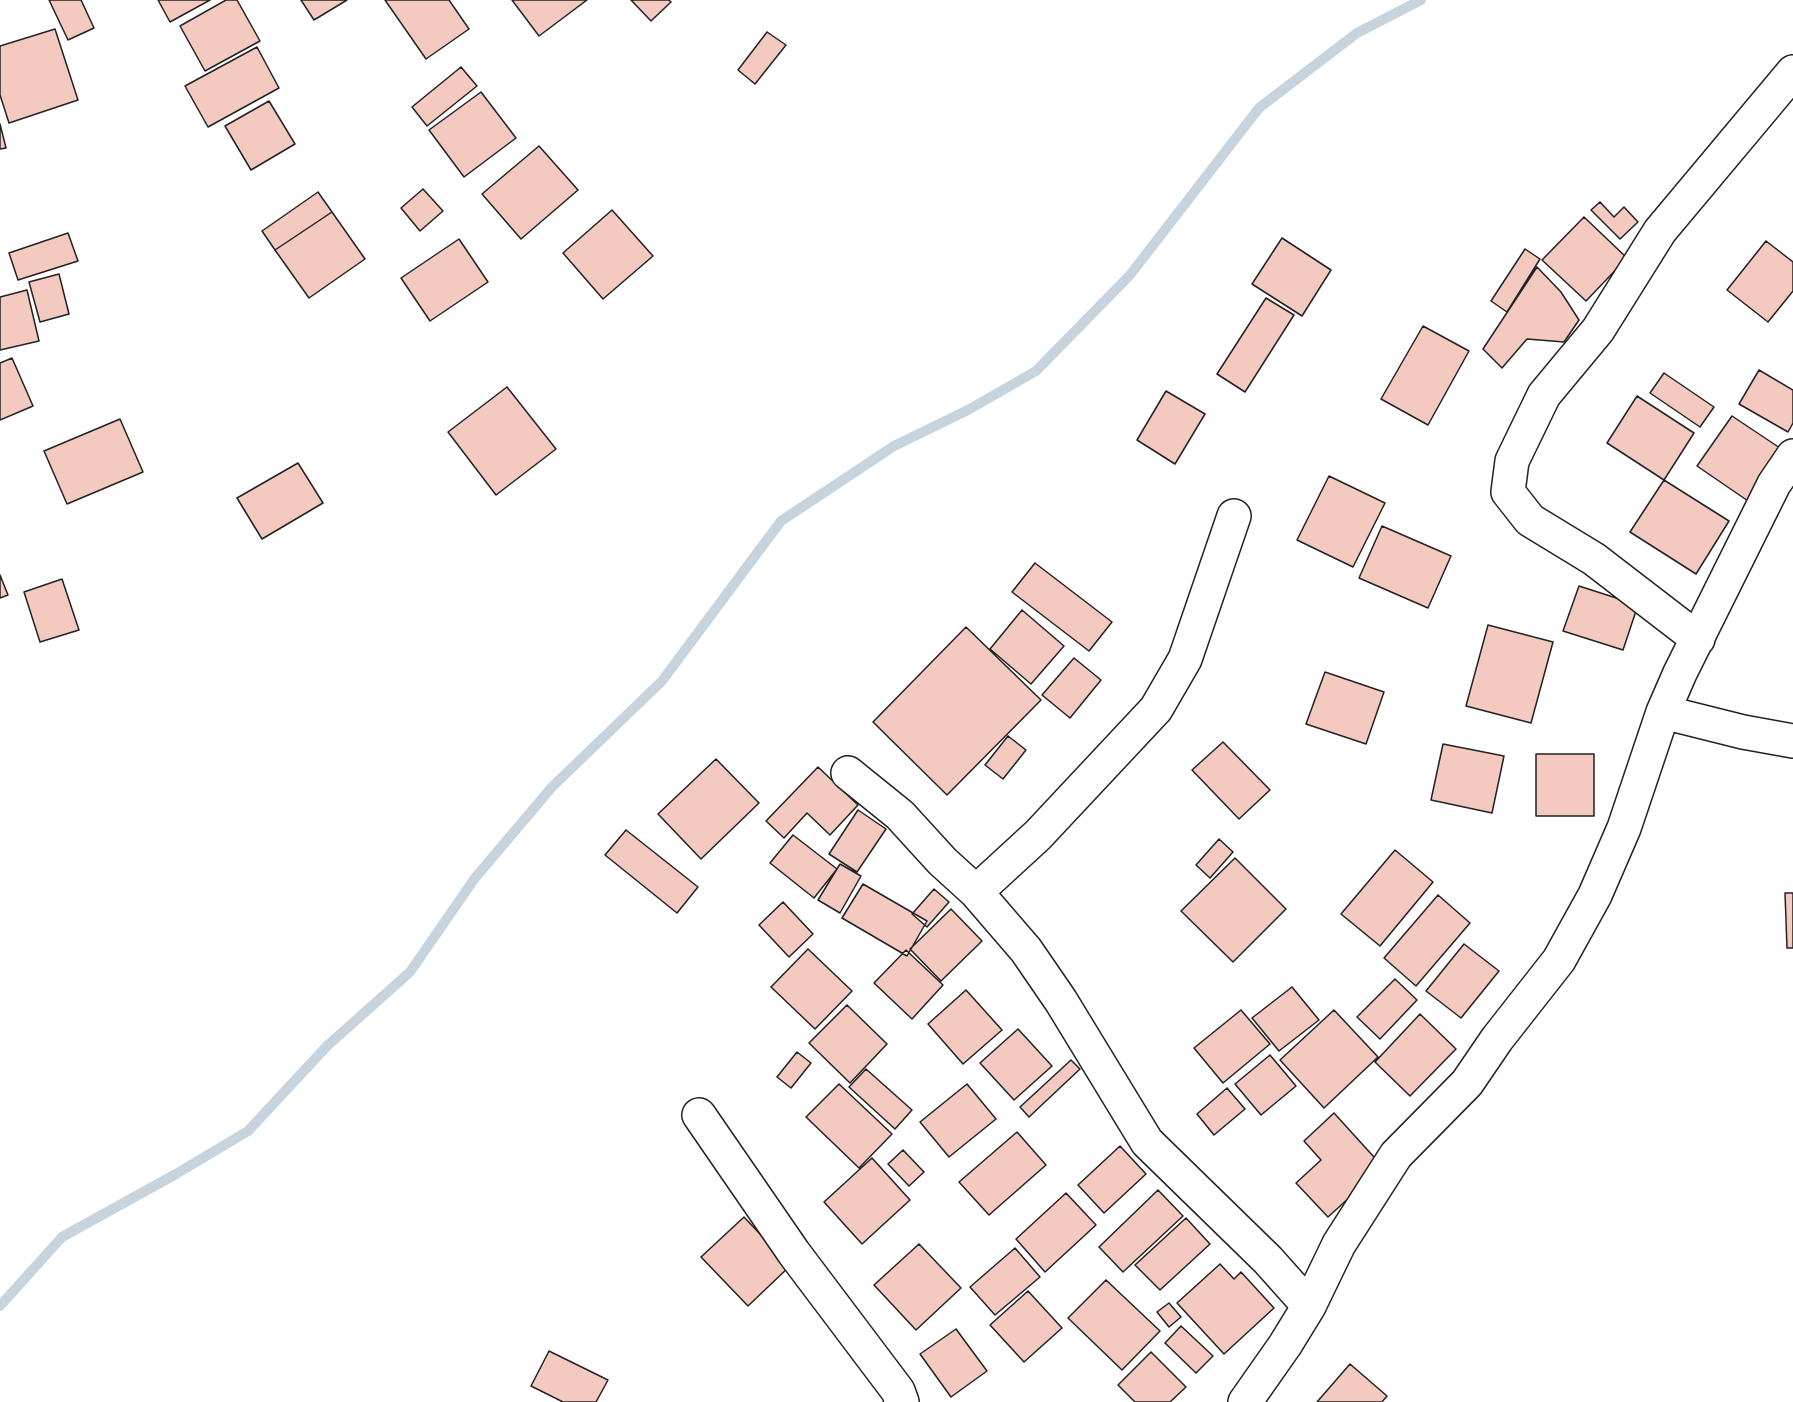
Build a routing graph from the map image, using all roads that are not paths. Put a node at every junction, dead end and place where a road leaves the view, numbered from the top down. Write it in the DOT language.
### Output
graph roads {
  1 [pos="1793,72"];
  2 [pos="1793,456"];
  3 [pos="1234,516"];
  4 [pos="1698,639"];
  5 [pos="1663,712"];
  6 [pos="1793,741"];
  7 [pos="848,773"];
  8 [pos="976,892"];
  9 [pos="699,1116"];
  10 [pos="1309,1306"];
  11 [pos="902,1402"];
  12 [pos="1245,1402"];
  1 -- 4 [label="street"];
  2 -- 4 [label="street"];
  3 -- 8 [label="street"];
  4 -- 5 [label="street"];
  5 -- 6 [label="street"];
  5 -- 10 [label="street"];
  7 -- 8 [label="street"];
  8 -- 10 [label="street"];
  9 -- 11 [label="street"];
  10 -- 12 [label="street"];
}
